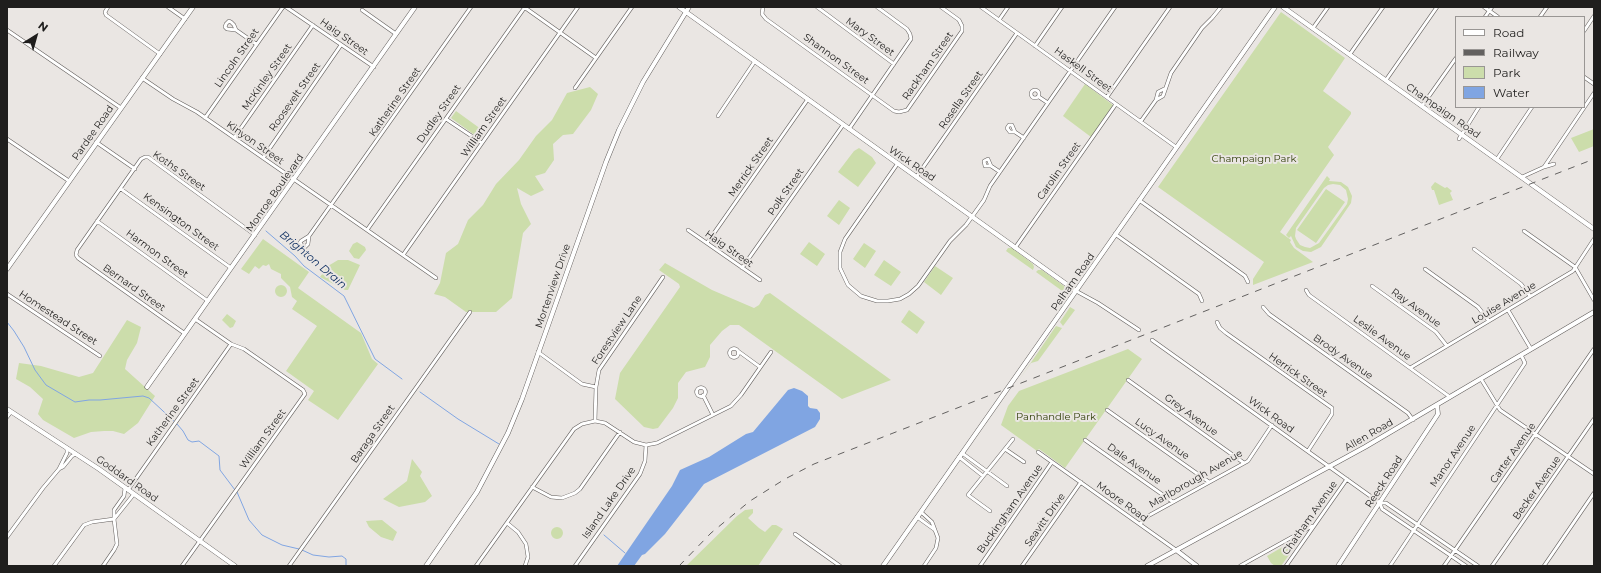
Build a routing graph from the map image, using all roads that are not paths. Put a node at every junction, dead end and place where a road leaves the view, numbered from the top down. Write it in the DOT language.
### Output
graph roads {
  1 [pos="108,7"];
  2 [pos="168,7"];
  3 [pos="193,7"];
  4 [pos="283,7"];
  5 [pos="286,7"];
  6 [pos="415,7"];
  7 [pos="471,7"];
  8 [pos="524,7"];
  9 [pos="578,7"];
  10 [pos="632,7"];
  11 [pos="679,7"];
  12 [pos="689,7"];
  13 [pos="763,7"];
  14 [pos="817,7"];
  15 [pos="876,7"];
  16 [pos="941,7"];
  17 [pos="980,7"];
  18 [pos="1008,7"];
  19 [pos="1062,7"];
  20 [pos="1115,7"];
  21 [pos="1170,7"];
  22 [pos="1221,7"];
  23 [pos="1275,7"];
  24 [pos="1283,7"];
  25 [pos="1328,7"];
  26 [pos="1383,7"];
  27 [pos="1437,7"];
  28 [pos="1484,7"];
  29 [pos="1492,7"];
  30 [pos="1547,7"];
  31 [pos="362,10"];
  32 [pos="1489,10"];
  33 [pos="686,12"];
  34 [pos="1486,16"];
  35 [pos="1497,16"];
  36 [pos="1541,16"];
  37 [pos="1594,16"];
  38 [pos="185,19"];
  39 [pos="999,20"];
  40 [pos="313,25"];
  41 [pos="1313,28"];
  42 [pos="7,30"];
  43 [pos="236,30"];
  44 [pos="1585,30"];
  45 [pos="560,32"];
  46 [pos="1017,33"];
  47 [pos="396,34"];
  48 [pos="256,44"];
  49 [pos="341,45"];
  50 [pos="1035,46"];
  51 [pos="160,54"];
  52 [pos="1350,54"];
  53 [pos="596,58"];
  54 [pos="1455,59"];
  55 [pos="755,61"];
  56 [pos="894,64"];
  57 [pos="374,67"];
  58 [pos="1070,71"];
  59 [pos="142,78"];
  60 [pos="1585,78"];
  61 [pos="1386,80"];
  62 [pos="1594,84"];
  63 [pos="575,88"];
  64 [pos="1164,89"];
  65 [pos="1594,94"];
  66 [pos="873,95"];
  67 [pos="1039,97"];
  68 [pos="1106,97"];
  69 [pos="808,99"];
  70 [pos="1156,100"];
  71 [pos="1048,103"];
  72 [pos="1116,104"];
  73 [pos="1422,106"];
  74 [pos="1585,107"];
  75 [pos="121,108"];
  76 [pos="1478,108"];
  77 [pos="1531,108"];
  78 [pos="1584,108"];
  79 [pos="903,112"];
  80 [pos="718,116"];
  81 [pos="205,118"];
  82 [pos="446,118"];
  83 [pos="1141,122"];
  84 [pos="843,125"];
  85 [pos="849,129"];
  86 [pos="1016,132"];
  87 [pos="1460,136"];
  88 [pos="234,138"];
  89 [pos="1024,138"];
  90 [pos="7,139"];
  91 [pos="96,142"];
  92 [pos="482,143"];
  93 [pos="1176,147"];
  94 [pos="263,158"];
  95 [pos="1497,159"];
  96 [pos="898,163"];
  97 [pos="1554,164"];
  98 [pos="991,166"];
  99 [pos="1544,167"];
  100 [pos="135,169"];
  101 [pos="1000,172"];
  102 [pos="917,176"];
  103 [pos="1522,177"];
  104 [pos="295,180"];
  105 [pos="69,181"];
  106 [pos="121,189"];
  107 [pos="1139,200"];
  108 [pos="331,206"];
  109 [pos="972,216"];
  110 [pos="98,221"];
  111 [pos="1594,228"];
  112 [pos="367,230"];
  113 [pos="688,230"];
  114 [pos="1524,231"];
  115 [pos="1115,234"];
  116 [pos="255,235"];
  117 [pos="309,236"];
  118 [pos="1594,239"];
  119 [pos="707,243"];
  120 [pos="1015,248"];
  121 [pos="1474,250"];
  122 [pos="403,256"];
  123 [pos="8,267"];
  124 [pos="1575,267"];
  125 [pos="231,268"];
  126 [pos="742,268"];
  127 [pos="1425,269"];
  128 [pos="663,277"];
  129 [pos="436,278"];
  130 [pos="760,280"];
  131 [pos="1248,282"];
  132 [pos="1372,286"];
  133 [pos="1306,290"];
  134 [pos="1076,291"];
  135 [pos="7,294"];
  136 [pos="1530,296"];
  137 [pos="208,300"];
  138 [pos="1594,300"];
  139 [pos="1202,301"];
  140 [pos="1263,307"];
  141 [pos="1508,310"];
  142 [pos="470,312"];
  143 [pos="1594,312"];
  144 [pos="195,319"];
  145 [pos="1489,321"];
  146 [pos="1217,322"];
  147 [pos="1139,330"];
  148 [pos="184,333"];
  149 [pos="1152,340"];
  150 [pos="231,344"];
  151 [pos="1447,346"];
  152 [pos="1531,349"];
  153 [pos="1594,349"];
  154 [pos="738,351"];
  155 [pos="538,352"];
  156 [pos="771,352"];
  157 [pos="1521,355"];
  158 [pos="100,356"];
  159 [pos="760,367"];
  160 [pos="1410,368"];
  161 [pos="1481,379"];
  162 [pos="1128,380"];
  163 [pos="147,387"];
  164 [pos="596,388"];
  165 [pos="703,396"];
  166 [pos="1450,397"];
  167 [pos="1437,405"];
  168 [pos="1497,406"];
  169 [pos="7,409"];
  170 [pos="1106,410"];
  171 [pos="11,412"];
  172 [pos="713,415"];
  173 [pos="7,417"];
  174 [pos="1594,419"];
  175 [pos="1412,420"];
  176 [pos="595,421"];
  177 [pos="1272,425"];
  178 [pos="620,432"];
  179 [pos="1536,434"];
  180 [pos="1014,439"];
  181 [pos="1085,440"];
  182 [pos="646,445"];
  183 [pos="67,448"];
  184 [pos="1005,449"];
  185 [pos="1308,451"];
  186 [pos="1038,452"];
  187 [pos="76,454"];
  188 [pos="961,455"];
  189 [pos="1568,456"];
  190 [pos="1024,462"];
  191 [pos="1052,462"];
  192 [pos="1244,463"];
  193 [pos="1329,467"];
  194 [pos="59,469"];
  195 [pos="986,472"];
  196 [pos="1594,474"];
  197 [pos="984,476"];
  198 [pos="1347,479"];
  199 [pos="1081,482"];
  200 [pos="1208,482"];
  201 [pos="1007,486"];
  202 [pos="532,487"];
  203 [pos="126,489"];
  204 [pos="1594,493"];
  205 [pos="134,494"];
  206 [pos="1173,502"];
  207 [pos="1380,503"];
  208 [pos="990,511"];
  209 [pos="921,512"];
  210 [pos="917,517"];
  211 [pos="114,519"];
  212 [pos="507,523"];
  213 [pos="1140,524"];
  214 [pos="1418,524"];
  215 [pos="1314,526"];
  216 [pos="935,530"];
  217 [pos="1414,530"];
  218 [pos="795,534"];
  219 [pos="7,537"];
  220 [pos="199,541"];
  221 [pos="1176,550"];
  222 [pos="1455,550"];
  223 [pos="1451,556"];
  224 [pos="54,566"];
  225 [pos="103,566"];
  226 [pos="182,566"];
  227 [pos="235,566"];
  228 [pos="289,566"];
  229 [pos="426,566"];
  230 [pos="476,566"];
  231 [pos="525,566"];
  232 [pos="575,566"];
  233 [pos="840,566"];
  234 [pos="883,566"];
  235 [pos="924,566"];
  236 [pos="980,566"];
  237 [pos="1022,566"];
  238 [pos="1147,566"];
  239 [pos="1197,566"];
  240 [pos="1240,566"];
  241 [pos="1286,566"];
  242 [pos="1338,566"];
  243 [pos="1390,566"];
  244 [pos="1444,566"];
  245 [pos="1466,566"];
  246 [pos="1478,566"];
  247 [pos="1492,566"];
  248 [pos="1544,566"];
  1 -- 51 [label="street"];
  2 -- 38 [label="street"];
  3 -- 38 [label="street, Pardee Road"];
  4 -- 48 [label="street, Lincoln Street"];
  5 -- 40 [label="street, Haig Street"];
  6 -- 47 [label="street, Monroe Boulevard"];
  7 -- 108 [label="street, Katherine Street"];
  8 -- 45 [label="street"];
  8 -- 82 [label="street, Dudley Street"];
  9 -- 45 [label="street, William Street"];
  10 -- 53 [label="street"];
  11 -- 33 [label="street, Wick Road"];
  12 -- 33 [label="street, Mortenview Drive"];
  13 -- 66 [label="street, Shannon Street"];
  14 -- 56 [label="street, Mary Street"];
  15 -- 56 [label="street"];
  16 -- 79 [label="street, Rackham Street"];
  17 -- 39 [label="street, Haskell Street"];
  18 -- 39 [label="street"];
  19 -- 50 [label="street"];
  20 -- 58 [label="street"];
  21 -- 68 [label="street"];
  22 -- 64 [label="street"];
  23 -- 93 [label="street, Pelham Road"];
  24 -- 41 [label="street, Champaign Road"];
  25 -- 41 [label="street"];
  26 -- 52 [label="street"];
  27 -- 61 [label="street"];
  28 -- 32 [label="street"];
  29 -- 32 [label="street"];
  30 -- 36 [label="street"];
  31 -- 47 [label="street"];
  32 -- 34 [label="street"];
  32 -- 35 [label="street"];
  33 -- 55 [label="street, Wick Road"];
  33 -- 155 [label="street, Mortenview Drive"];
  37 -- 44 [label="street"];
  38 -- 51 [label="street, Pardee Road"];
  39 -- 46 [label="street, Haskell Street"];
  40 -- 49 [label="street, Haig Street"];
  40 -- 88 [label="street, McKinley Street"];
  41 -- 52 [label="street, Champaign Road"];
  42 -- 75 [label="street"];
  43 -- 48 [label="street"];
  45 -- 53 [label="street"];
  45 -- 92 [label="street, William Street"];
  46 -- 50 [label="street, Haskell Street"];
  46 -- 102 [label="street, Rosella Street"];
  47 -- 57 [label="street, Monroe Boulevard"];
  48 -- 81 [label="street, Lincoln Street"];
  49 -- 57 [label="street, Haig Street"];
  49 -- 94 [label="street, Roosevelt Street"];
  50 -- 58 [label="street, Haskell Street"];
  51 -- 59 [label="street, Pardee Road"];
  52 -- 61 [label="street, Champaign Road"];
  53 -- 63 [label="street"];
  54 -- 73 [label="street"];
  55 -- 69 [label="street, Wick Road"];
  55 -- 80 [label="street"];
  56 -- 66 [label="street"];
  57 -- 104 [label="street, Monroe Boulevard"];
  58 -- 68 [label="street, Haskell Street"];
  58 -- 71 [label="street"];
  59 -- 75 [label="street, Pardee Road"];
  59 -- 81 [label="street, Kinyon Street"];
  60 -- 62 [label="street"];
  61 -- 73 [label="street, Champaign Road"];
  64 -- 70 [label="street"];
  64 -- 70 [label="street"];
  65 -- 74 [label="street"];
  66 -- 79 [label="street, Shannon Street"];
  66 -- 85 [label="street"];
  67 -- 71 [label="street"];
  68 -- 72 [label="street, Haskell Street"];
  69 -- 84 [label="street, Wick Road"];
  69 -- 119 [label="street, Merrick Street"];
  70 -- 83 [label="street"];
  71 -- 89 [label="street"];
  72 -- 83 [label="street, Haskell Street"];
  72 -- 120 [label="street, Carolin Street"];
  73 -- 87 [label="street, Champaign Road"];
  75 -- 91 [label="street, Pardee Road"];
  76 -- 87 [label="street"];
  77 -- 95 [label="street"];
  78 -- 99 [label="street"];
  81 -- 88 [label="street, Kinyon Street"];
  82 -- 92 [label="street"];
  82 -- 112 [label="street, Dudley Street"];
  83 -- 93 [label="street, Haskell Street"];
  84 -- 85 [label="street, Wick Road"];
  84 -- 126 [label="street, Polk Street"];
  85 -- 96 [label="street, Wick Road"];
  86 -- 89 [label="street"];
  87 -- 95 [label="street, Champaign Road"];
  88 -- 94 [label="street, Kinyon Street"];
  89 -- 101 [label="street"];
  90 -- 105 [label="street"];
  91 -- 100 [label="street"];
  91 -- 105 [label="street, Pardee Road"];
  92 -- 122 [label="street, William Street"];
  93 -- 107 [label="street, Pelham Road"];
  94 -- 104 [label="street, Kinyon Street"];
  95 -- 103 [label="street, Champaign Road"];
  96 -- 102 [label="street, Wick Road"];
  96 -- 109 [label="street"];
  97 -- 99 [label="street"];
  98 -- 101 [label="street"];
  99 -- 103 [label="street"];
  100 -- 106 [label="street"];
  100 -- 116 [label="street, Koths Street"];
  101 -- 109 [label="street"];
  102 -- 109 [label="street, Wick Road"];
  103 -- 111 [label="street, Champaign Road"];
  104 -- 108 [label="street, Kinyon Street"];
  104 -- 116 [label="street, Monroe Boulevard"];
  105 -- 123 [label="street, Pardee Road"];
  106 -- 110 [label="street"];
  106 -- 125 [label="street, Kensington Street"];
  107 -- 115 [label="street, Pelham Road"];
  107 -- 131 [label="street"];
  108 -- 112 [label="street, Kinyon Street"];
  108 -- 117 [label="street, Katherine Street"];
  109 -- 120 [label="street, Wick Road"];
  110 -- 137 [label="street, Harmon Street"];
  110 -- 148 [label="street, Bernard Street"];
  112 -- 122 [label="street, Kinyon Street"];
  113 -- 119 [label="street, Haig Street"];
  114 -- 124 [label="street"];
  115 -- 134 [label="street, Pelham Road"];
  115 -- 139 [label="street"];
  116 -- 125 [label="street, Monroe Boulevard"];
  118 -- 124 [label="street, Louise Avenue"];
  119 -- 126 [label="street, Haig Street"];
  120 -- 134 [label="street, Wick Road"];
  121 -- 136 [label="street"];
  122 -- 129 [label="street, Kinyon Street"];
  124 -- 136 [label="street, Louise Avenue"];
  124 -- 138 [label="street"];
  125 -- 137 [label="street, Monroe Boulevard"];
  126 -- 130 [label="street, Haig Street"];
  127 -- 145 [label="street"];
  128 -- 164 [label="street, Forestview Lane"];
  132 -- 151 [label="street, Ray Avenue"];
  133 -- 160 [label="street, Leslie Avenue"];
  134 -- 147 [label="street, Wick Road"];
  134 -- 188 [label="street, Pelham Road"];
  135 -- 158 [label="street, Homestead Street"];
  136 -- 141 [label="street, Louise Avenue"];
  137 -- 144 [label="street, Monroe Boulevard"];
  140 -- 175 [label="street, Brody Avenue"];
  141 -- 145 [label="street, Louise Avenue"];
  141 -- 152 [label="street"];
  142 -- 228 [label="street, Baraga Street"];
  143 -- 152 [label="street, Allen Road"];
  144 -- 148 [label="street, Monroe Boulevard"];
  144 -- 150 [label="street"];
  145 -- 151 [label="street, Louise Avenue"];
  146 -- 185 [label="street, Herrick Street"];
  148 -- 163 [label="street, Monroe Boulevard"];
  149 -- 177 [label="street, Wick Road"];
  150 -- 203 [label="street, Katherine Street"];
  150 -- 220 [label="street, William Street"];
  151 -- 160 [label="street, Louise Avenue"];
  152 -- 157 [label="street, Allen Road"];
  153 -- 179 [label="street, Carter Avenue"];
  154 -- 159 [label="street"];
  155 -- 164 [label="street"];
  155 -- 229 [label="street, Mortenview Drive"];
  156 -- 159 [label="street"];
  157 -- 161 [label="street, Allen Road"];
  157 -- 168 [label="street, Manor Avenue"];
  159 -- 172 [label="street"];
  160 -- 166 [label="street, Leslie Avenue"];
  161 -- 166 [label="street, Allen Road"];
  161 -- 168 [label="street"];
  162 -- 192 [label="street, Grey Avenue"];
  164 -- 176 [label="street, Forestview Lane"];
  165 -- 172 [label="street"];
  166 -- 167 [label="street, Allen Road"];
  167 -- 175 [label="street, Allen Road"];
  167 -- 207 [label="street, Reeck Road"];
  168 -- 179 [label="street"];
  168 -- 214 [label="street, Manor Avenue"];
  169 -- 171 [label="street, Goddard Road"];
  170 -- 200 [label="street, Lucy Avenue"];
  171 -- 173 [label="street"];
  171 -- 183 [label="street, Goddard Road"];
  172 -- 182 [label="street"];
  174 -- 189 [label="street, Becker Avenue"];
  175 -- 193 [label="street, Allen Road"];
  176 -- 178 [label="street"];
  176 -- 202 [label="street"];
  177 -- 185 [label="street, Wick Road"];
  177 -- 192 [label="street, Marlborough Avenue"];
  178 -- 182 [label="street"];
  178 -- 202 [label="street"];
  179 -- 189 [label="street"];
  179 -- 222 [label="street, Carter Avenue"];
  180 -- 184 [label="street"];
  181 -- 206 [label="street, Dale Avenue"];
  182 -- 232 [label="street, Island Lake Drive"];
  183 -- 187 [label="street, Goddard Road"];
  183 -- 194 [label="street"];
  184 -- 190 [label="street"];
  184 -- 195 [label="street"];
  185 -- 193 [label="street, Wick Road"];
  186 -- 191 [label="street, Moore Road"];
  187 -- 194 [label="street"];
  187 -- 203 [label="street, Goddard Road"];
  188 -- 195 [label="street"];
  188 -- 197 [label="street"];
  188 -- 209 [label="street, Pelham Road"];
  189 -- 196 [label="street"];
  189 -- 247 [label="street, Becker Avenue"];
  191 -- 199 [label="street, Moore Road"];
  191 -- 236 [label="street, Buckingham Avenue"];
  192 -- 200 [label="street, Marlborough Avenue"];
  193 -- 198 [label="street, Wick Road"];
  193 -- 221 [label="street, Allen Road"];
  194 -- 219 [label="street"];
  195 -- 197 [label="street"];
  195 -- 201 [label="street"];
  197 -- 208 [label="street"];
  198 -- 207 [label="street, Wick Road"];
  198 -- 215 [label="street, Chatham Avenue"];
  199 -- 213 [label="street, Moore Road"];
  199 -- 237 [label="street, Seavitt Drive"];
  200 -- 206 [label="street, Marlborough Avenue"];
  202 -- 212 [label="street"];
  203 -- 205 [label="street, Goddard Road"];
  203 -- 211 [label="street, Katherine Street"];
  204 -- 248 [label="street"];
  205 -- 211 [label="street"];
  205 -- 220 [label="street, Goddard Road"];
  206 -- 213 [label="street, Marlborough Avenue"];
  207 -- 214 [label="street, Wick Road"];
  207 -- 217 [label="street, Wick Road"];
  207 -- 242 [label="street, Reeck Road"];
  209 -- 210 [label="street, Pelham Road"];
  209 -- 216 [label="street"];
  210 -- 216 [label="street"];
  210 -- 234 [label="street, Pelham Road"];
  211 -- 224 [label="street"];
  211 -- 225 [label="street"];
  212 -- 230 [label="street"];
  212 -- 231 [label="street"];
  213 -- 221 [label="street, Moore Road"];
  214 -- 217 [label="street, Manor Avenue"];
  214 -- 222 [label="street, Wick Road"];
  215 -- 240 [label="street"];
  215 -- 241 [label="street, Chatham Avenue"];
  216 -- 235 [label="street"];
  217 -- 223 [label="street, Wick Road"];
  217 -- 243 [label="street, Manor Avenue"];
  218 -- 233 [label="street"];
  220 -- 226 [label="street, William Street"];
  220 -- 227 [label="street, Goddard Road"];
  221 -- 238 [label="street, Allen Road"];
  221 -- 239 [label="street, Moore Road"];
  222 -- 223 [label="street, Carter Avenue"];
  222 -- 246 [label="street, Wick Road"];
  223 -- 244 [label="street, Carter Avenue"];
  223 -- 245 [label="street, Wick Road"];
}
